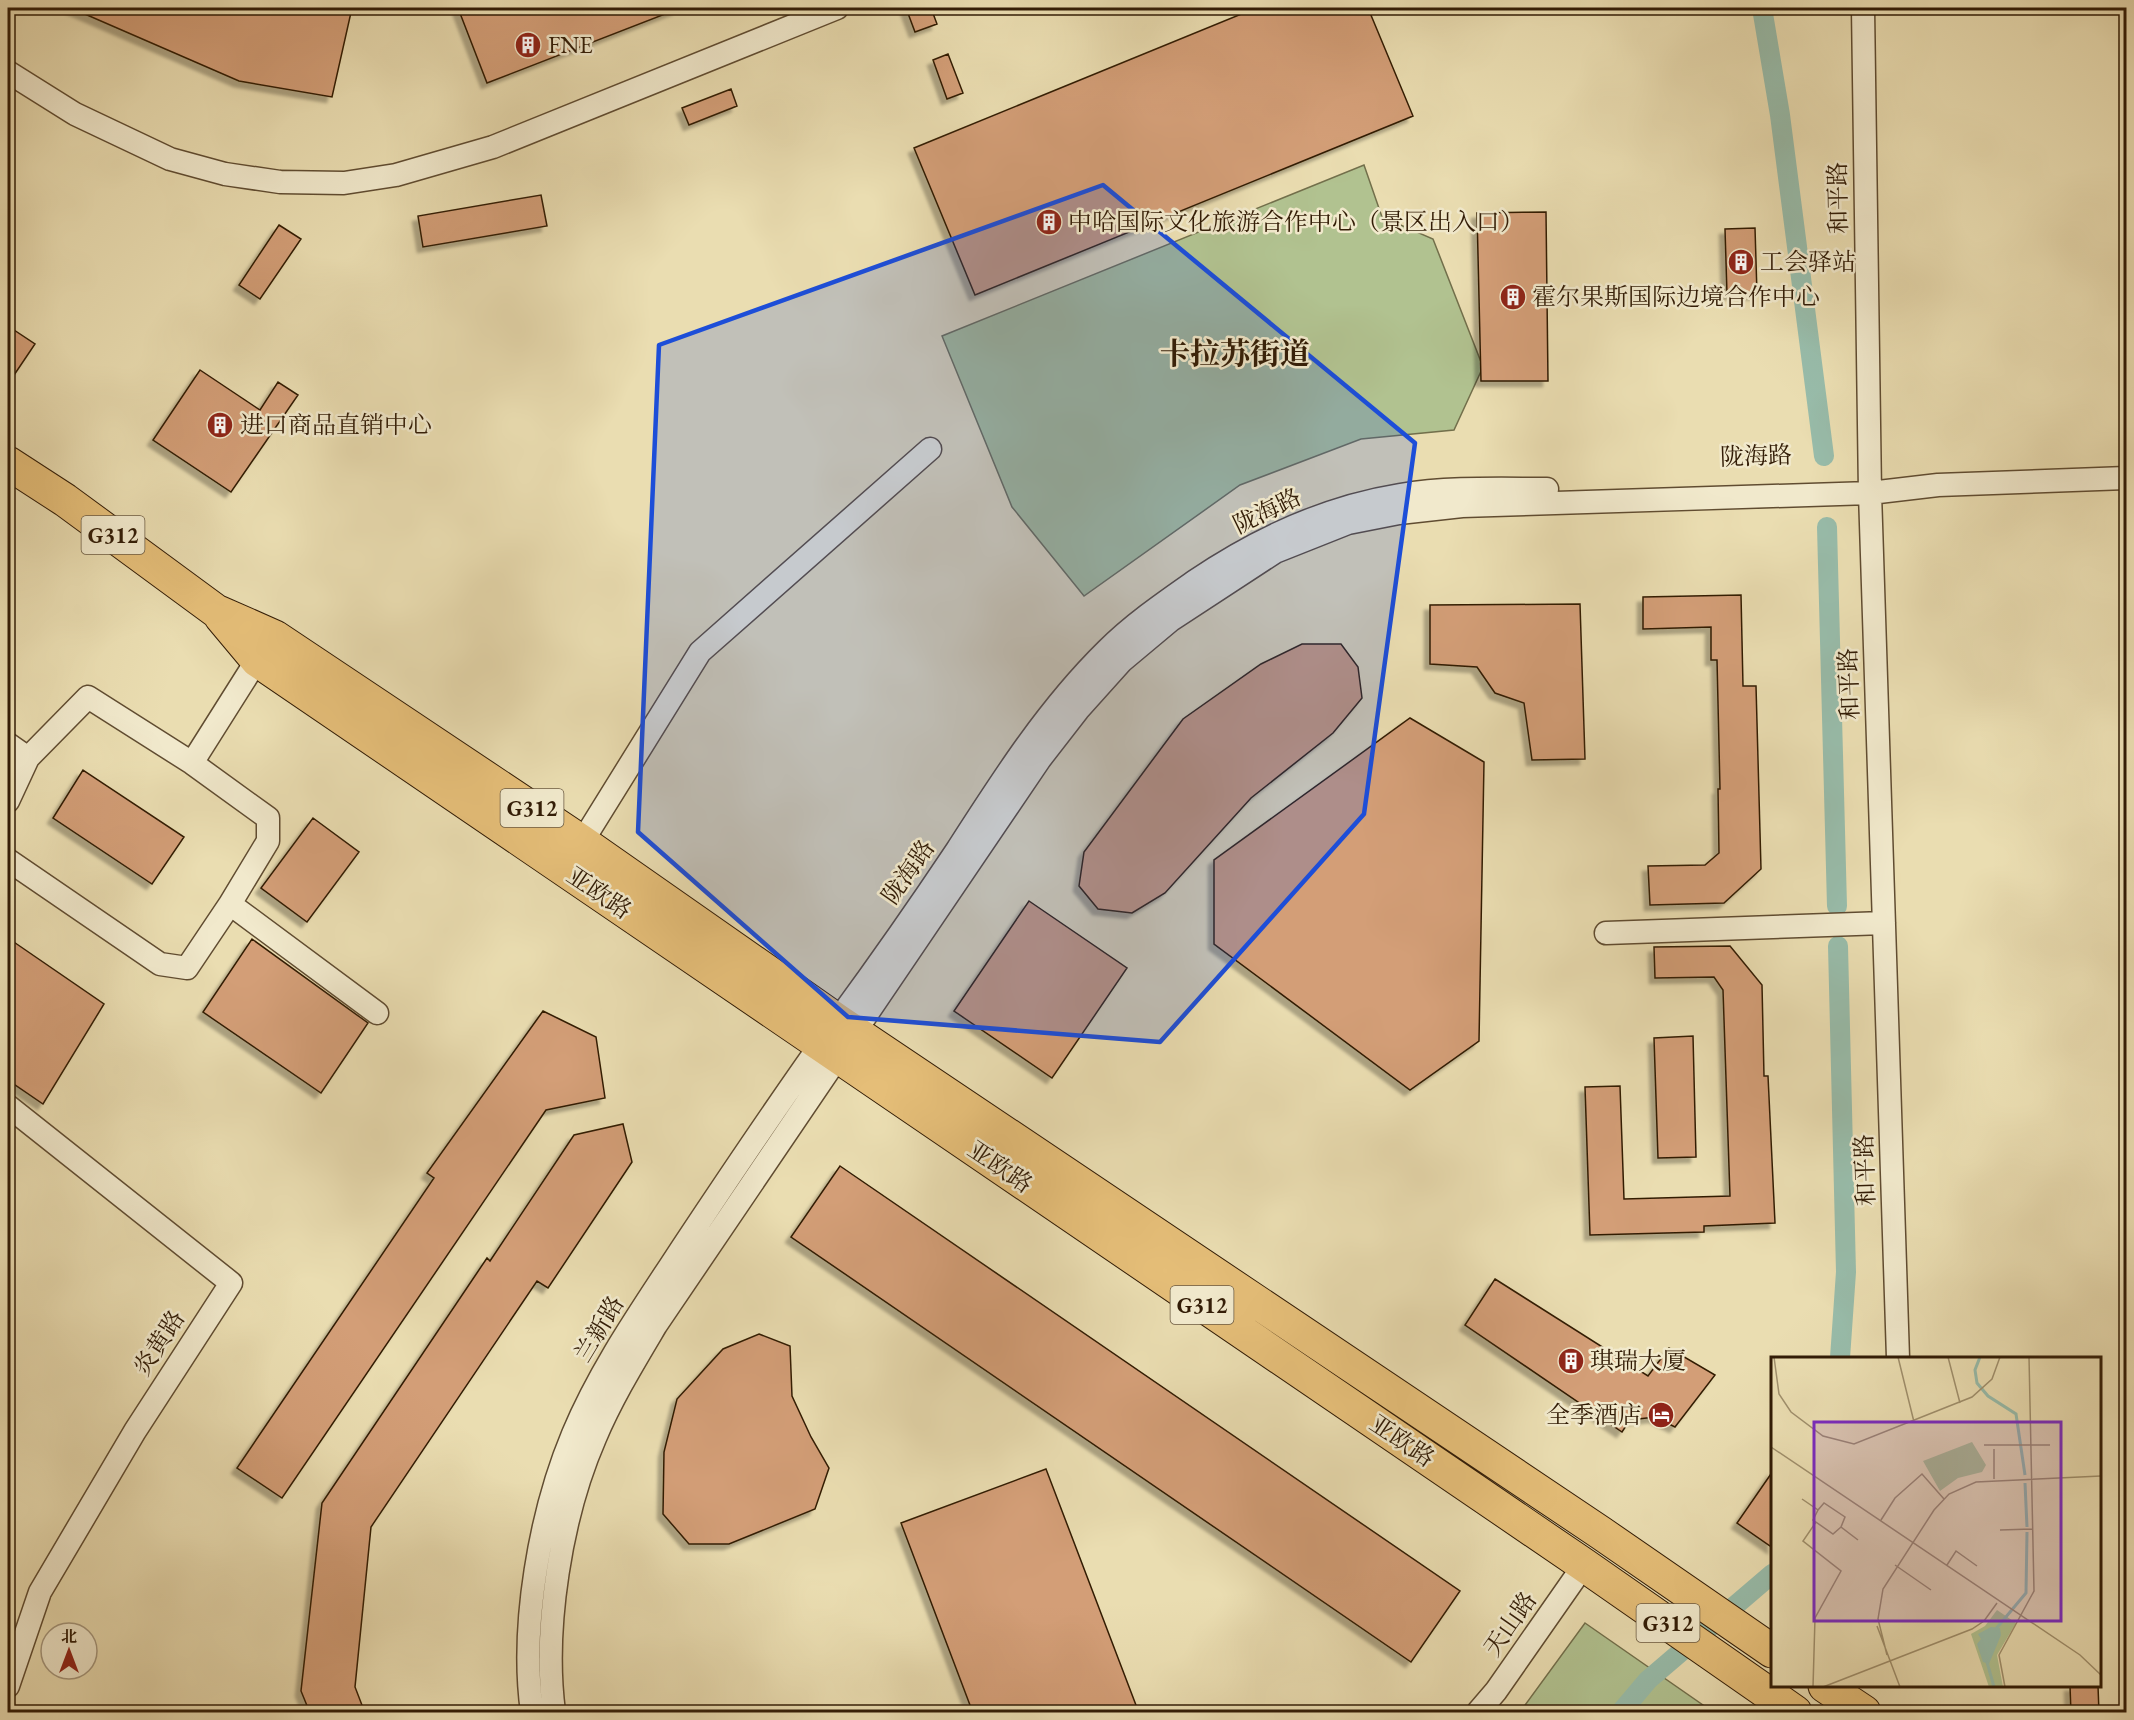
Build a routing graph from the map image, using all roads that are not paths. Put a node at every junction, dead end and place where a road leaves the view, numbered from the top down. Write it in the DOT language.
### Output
graph roads {
  1 [pos="837,8"];
  2 [pos="1863,8"];
  3 [pos="8,72"];
  4 [pos="930,449"];
  5 [pos="8,463"];
  6 [pos="2127,478"];
  7 [pos="1870,486"];
  8 [pos="216,610"];
  9 [pos="257,660"];
  10 [pos="8,744"];
  11 [pos="28,758"];
  12 [pos="192,763"];
  13 [pos="8,801"];
  14 [pos="582,842"];
  15 [pos="10,867"];
  16 [pos="230,904"];
  17 [pos="1884,923"];
  18 [pos="1606,933"];
  19 [pos="377,1013"];
  20 [pos="838,1039"];
  21 [pos="8,1106"];
  22 [pos="1898,1357"];
  23 [pos="1584,1565"];
  24 [pos="1771,1650"];
  25 [pos="8,1686"];
  26 [pos="1826,1687"];
  27 [pos="1785,1703"];
  28 [pos="532,1713"];
  29 [pos="554,1713"];
  30 [pos="1478,1713"];
  31 [pos="1864,1713"];
  1 -- 3 [label="street"];
  2 -- 7 [label="street, 和平路"];
  4 -- 14 [label="street"];
  5 -- 8 [label="highway, 亚欧路 / G312"];
  6 -- 7 [label="street, 陇海路"];
  7 -- 17 [label="street, 和平路"];
  7 -- 20 [label="street, 陇海路"];
  8 -- 9 [label="highway, 亚欧路 / G312"];
  8 -- 14 [label="highway, 亚欧路 / G312"];
  9 -- 12 [label="street"];
  9 -- 20 [label="highway, 亚欧路 / G312"];
  10 -- 11 [label="street"];
  11 -- 12 [label="street"];
  11 -- 13 [label="street"];
  12 -- 16 [label="street"];
  14 -- 20 [label="highway, 亚欧路 / G312"];
  15 -- 16 [label="street"];
  16 -- 19 [label="street"];
  17 -- 18 [label="street"];
  17 -- 22 [label="street, 和平路"];
  20 -- 23 [label="highway, 亚欧路 / G312"];
  20 -- 24 [label="highway, 亚欧路 / G312"];
  20 -- 28 [label="street, 兰新路"];
  20 -- 29 [label="street, 兰新路"];
  21 -- 25 [label="street, 炎黄路"];
  23 -- 27 [label="highway, 亚欧路 / G312"];
  23 -- 30 [label="street, 天山路"];
  26 -- 31 [label="highway"];
}
